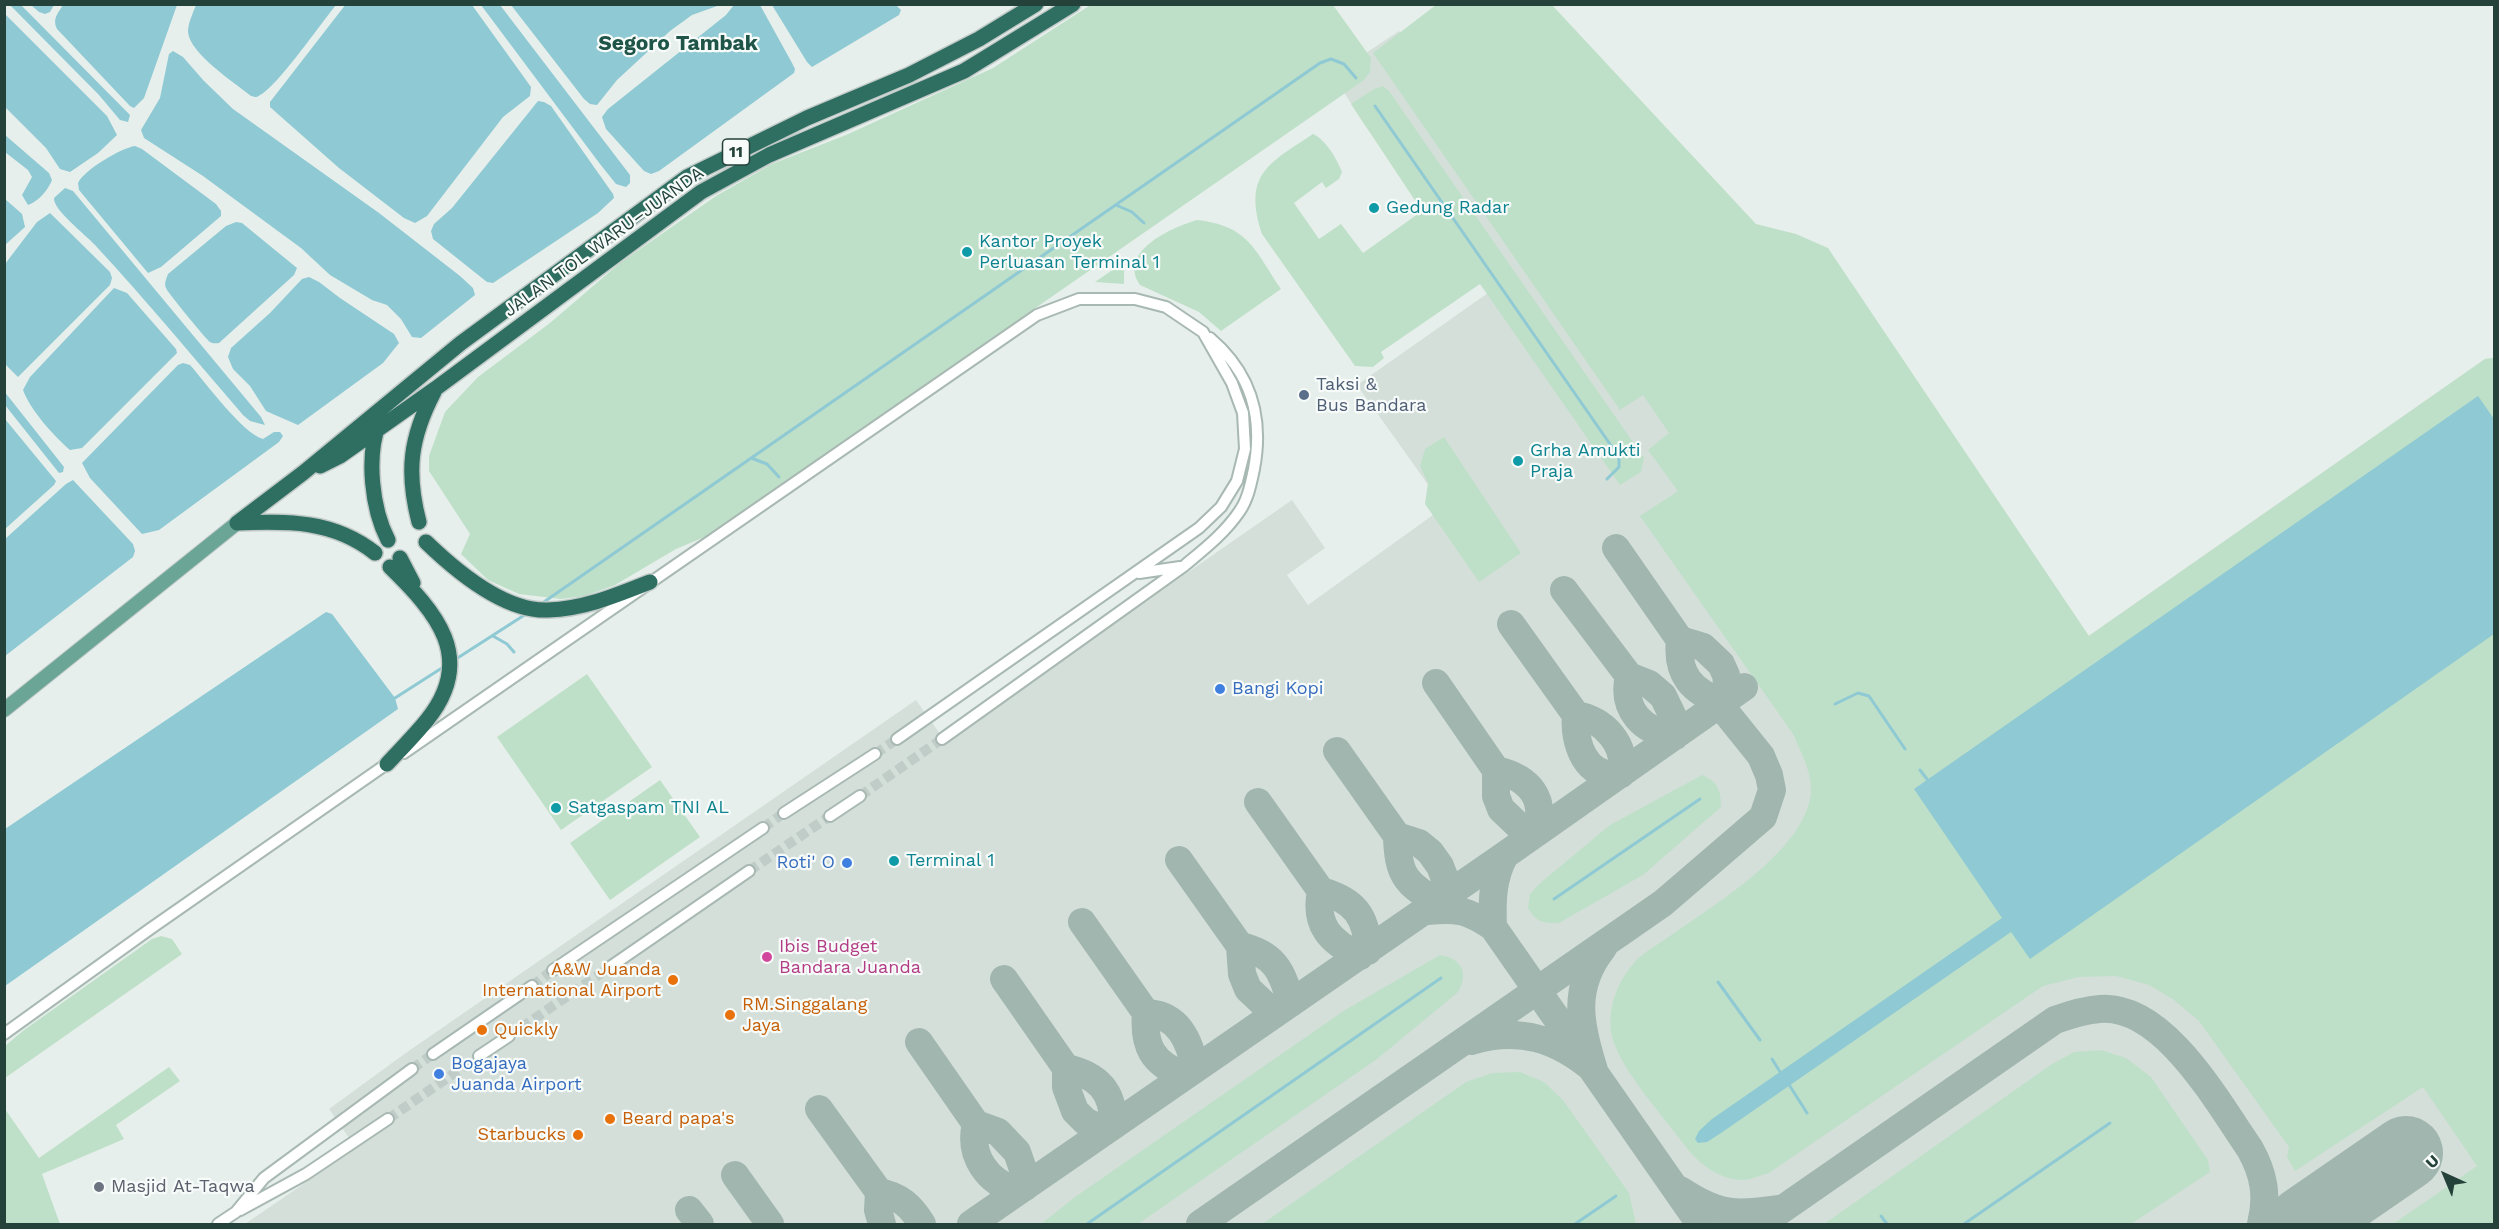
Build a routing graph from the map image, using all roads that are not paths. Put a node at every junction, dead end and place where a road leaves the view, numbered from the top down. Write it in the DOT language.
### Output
graph roads {
  1 [pos="1036,4"];
  2 [pos="1073,4"];
  3 [pos="1203,332"];
  4 [pos="435,389"];
  5 [pos="387,404"];
  6 [pos="377,428"];
  7 [pos="303,473"];
  8 [pos="419,522"];
  9 [pos="237,523"];
  10 [pos="388,540"];
  11 [pos="426,542"];
  12 [pos="375,553"];
  13 [pos="395,562"];
  14 [pos="1184,566"];
  15 [pos="1137,573"];
  16 [pos="650,582"];
  17 [pos="4,710"];
  18 [pos="897,739"];
  19 [pos="942,739"];
  20 [pos="875,754"];
  21 [pos="387,764"];
  22 [pos="860,796"];
  23 [pos="784,813"];
  24 [pos="830,816"];
  25 [pos="763,828"];
  26 [pos="749,871"];
  27 [pos="610,967"];
  28 [pos="553,970"];
  29 [pos="532,986"];
  30 [pos="4,1034"];
  31 [pos="509,1036"];
  32 [pos="433,1054"];
  33 [pos="479,1056"];
  34 [pos="412,1069"];
  35 [pos="388,1119"];
  36 [pos="236,1212"];
  37 [pos="218,1224"];
  1 -- 5 [label="highway, JALAN TOL WARU–JUANDA / 11"];
  2 -- 4 [label="highway, JALAN TOL WARU–JUANDA / 11"];
  3 -- 14 [label="street"];
  3 -- 15 [label="street"];
  3 -- 16 [label="street"];
  4 -- 6 [label="highway, JALAN TOL WARU–JUANDA / 11"];
  4 -- 8 [label="highway"];
  5 -- 6 [label="highway"];
  5 -- 7 [label="highway, JALAN TOL WARU–JUANDA / 11"];
  6 -- 7 [label="highway, JALAN TOL WARU–JUANDA / 11"];
  6 -- 10 [label="highway"];
  7 -- 9 [label="highway, JALAN TOL WARU–JUANDA / 11"];
  9 -- 12 [label="highway"];
  9 -- 17 [label="main road"];
  11 -- 16 [label="highway"];
  13 -- 21 [label="highway"];
  14 -- 15 [label="street"];
  14 -- 19 [label="street"];
  15 -- 18 [label="street"];
  16 -- 21 [label="street"];
  20 -- 23 [label="street"];
  21 -- 30 [label="street"];
  22 -- 24 [label="street"];
  25 -- 28 [label="street"];
  26 -- 27 [label="street"];
  29 -- 32 [label="street"];
  31 -- 33 [label="street"];
  34 -- 36 [label="street"];
  35 -- 36 [label="street"];
  36 -- 37 [label="street"];
}
